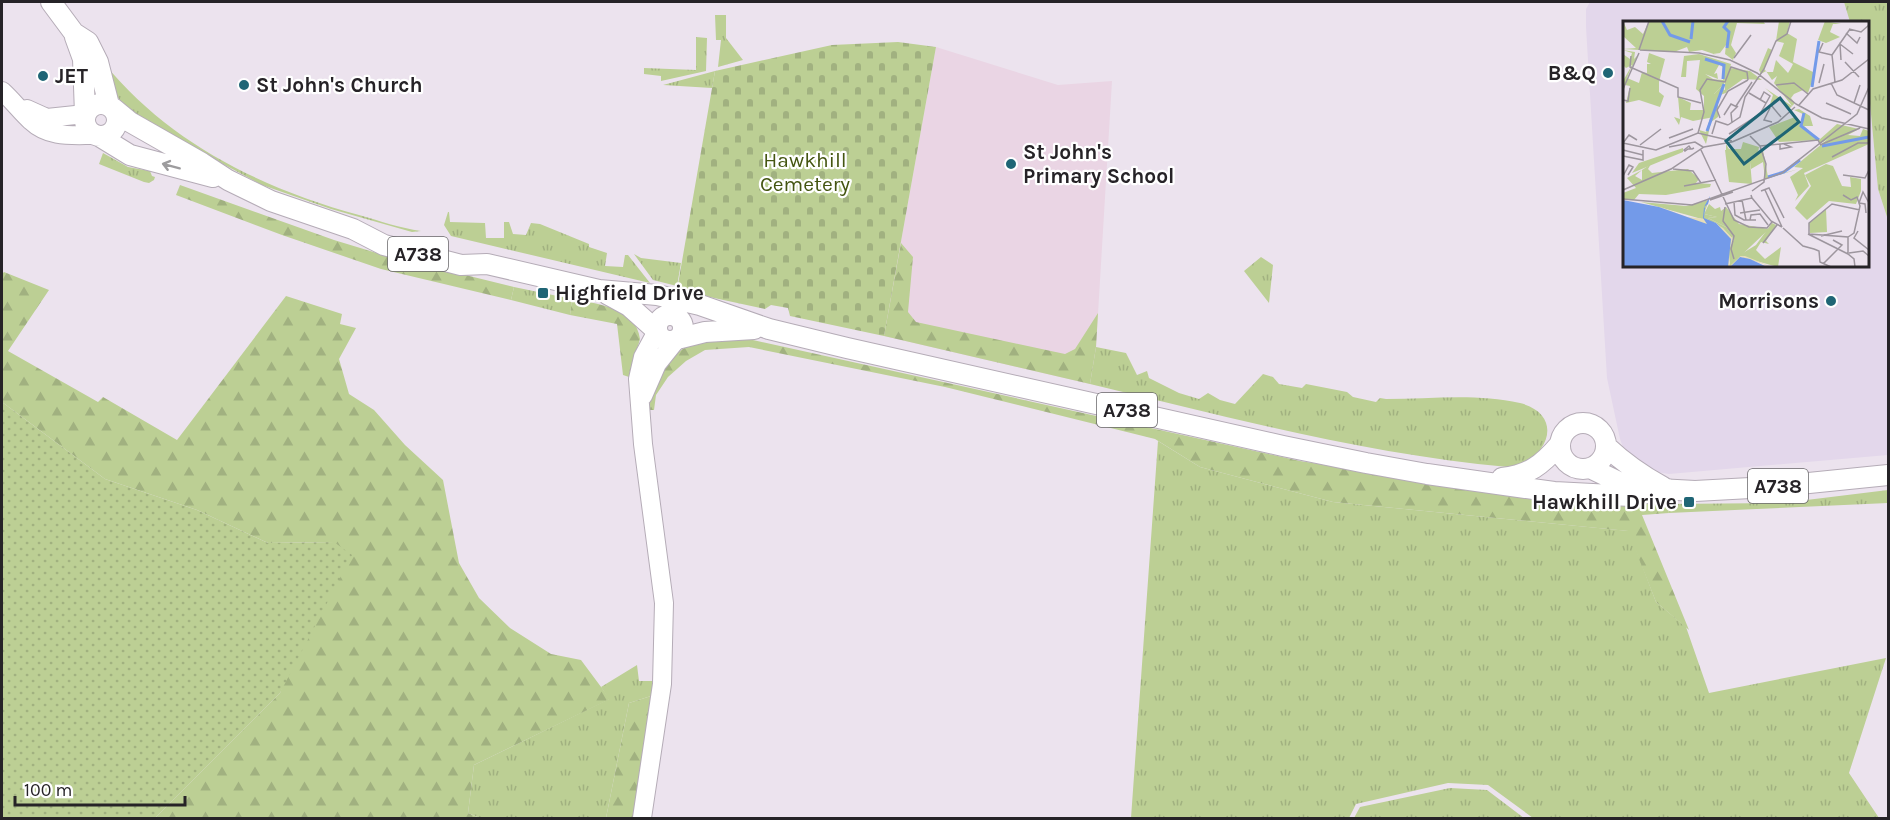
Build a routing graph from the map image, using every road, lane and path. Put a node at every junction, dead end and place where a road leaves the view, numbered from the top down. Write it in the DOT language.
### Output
graph roads {
  1 [pos="51,2"];
  2 [pos="74,33"];
  3 [pos="8,97"];
  4 [pos="111,107"];
  5 [pos="85,114"];
  6 [pos="97,136"];
  7 [pos="228,180"];
  8 [pos="599,290"];
  9 [pos="632,293"];
  10 [pos="737,318"];
  11 [pos="667,321"];
  12 [pos="769,329"];
  13 [pos="677,339"];
  14 [pos="640,404"];
  15 [pos="1559,445"];
  16 [pos="1606,446"];
  17 [pos="1586,469"];
  18 [pos="1888,475"];
  19 [pos="1483,481"];
  20 [pos="1515,485"];
  21 [pos="1668,489"];
  22 [pos="642,819"];
  1 -- 2 [label="main road"];
  2 -- 4 [label="main road"];
  2 -- 5 [label="main road"];
  3 -- 5 [label="main road"];
  3 -- 6 [label="main road"];
  4 -- 5 [label="main road"];
  4 -- 6 [label="main road"];
  4 -- 7 [label="main road, A738"];
  5 -- 6 [label="main road"];
  7 -- 6 [label="main road, A738, one-way"];
  7 -- 8 [label="main road, A738"];
  8 -- 9 [label="main road, A738"];
  8 -- 11 [label="main road, A738"];
  9 -- 10 [label="main road"];
  9 -- 11 [label="main road, A738"];
  10 -- 11 [label="main road, A738"];
  10 -- 12 [label="main road, A738"];
  11 -- 13 [label="main road"];
  11 -- 14 [label="main road"];
  12 -- 13 [label="main road, A738"];
  12 -- 19 [label="main road, A738"];
  13 -- 14 [label="main road"];
  14 -- 22 [label="main road"];
  15 -- 16 [label="main road, A738"];
  15 -- 17 [label="main road, A738"];
  15 -- 19 [label="main road, A738"];
  16 -- 17 [label="main road, A738"];
  16 -- 21 [label="main road, A738"];
  17 -- 20 [label="main road, A738"];
  17 -- 21 [label="main road, A738"];
  18 -- 21 [label="main road, A738"];
  19 -- 20 [label="main road, A738"];
  20 -- 21 [label="main road"];
}
